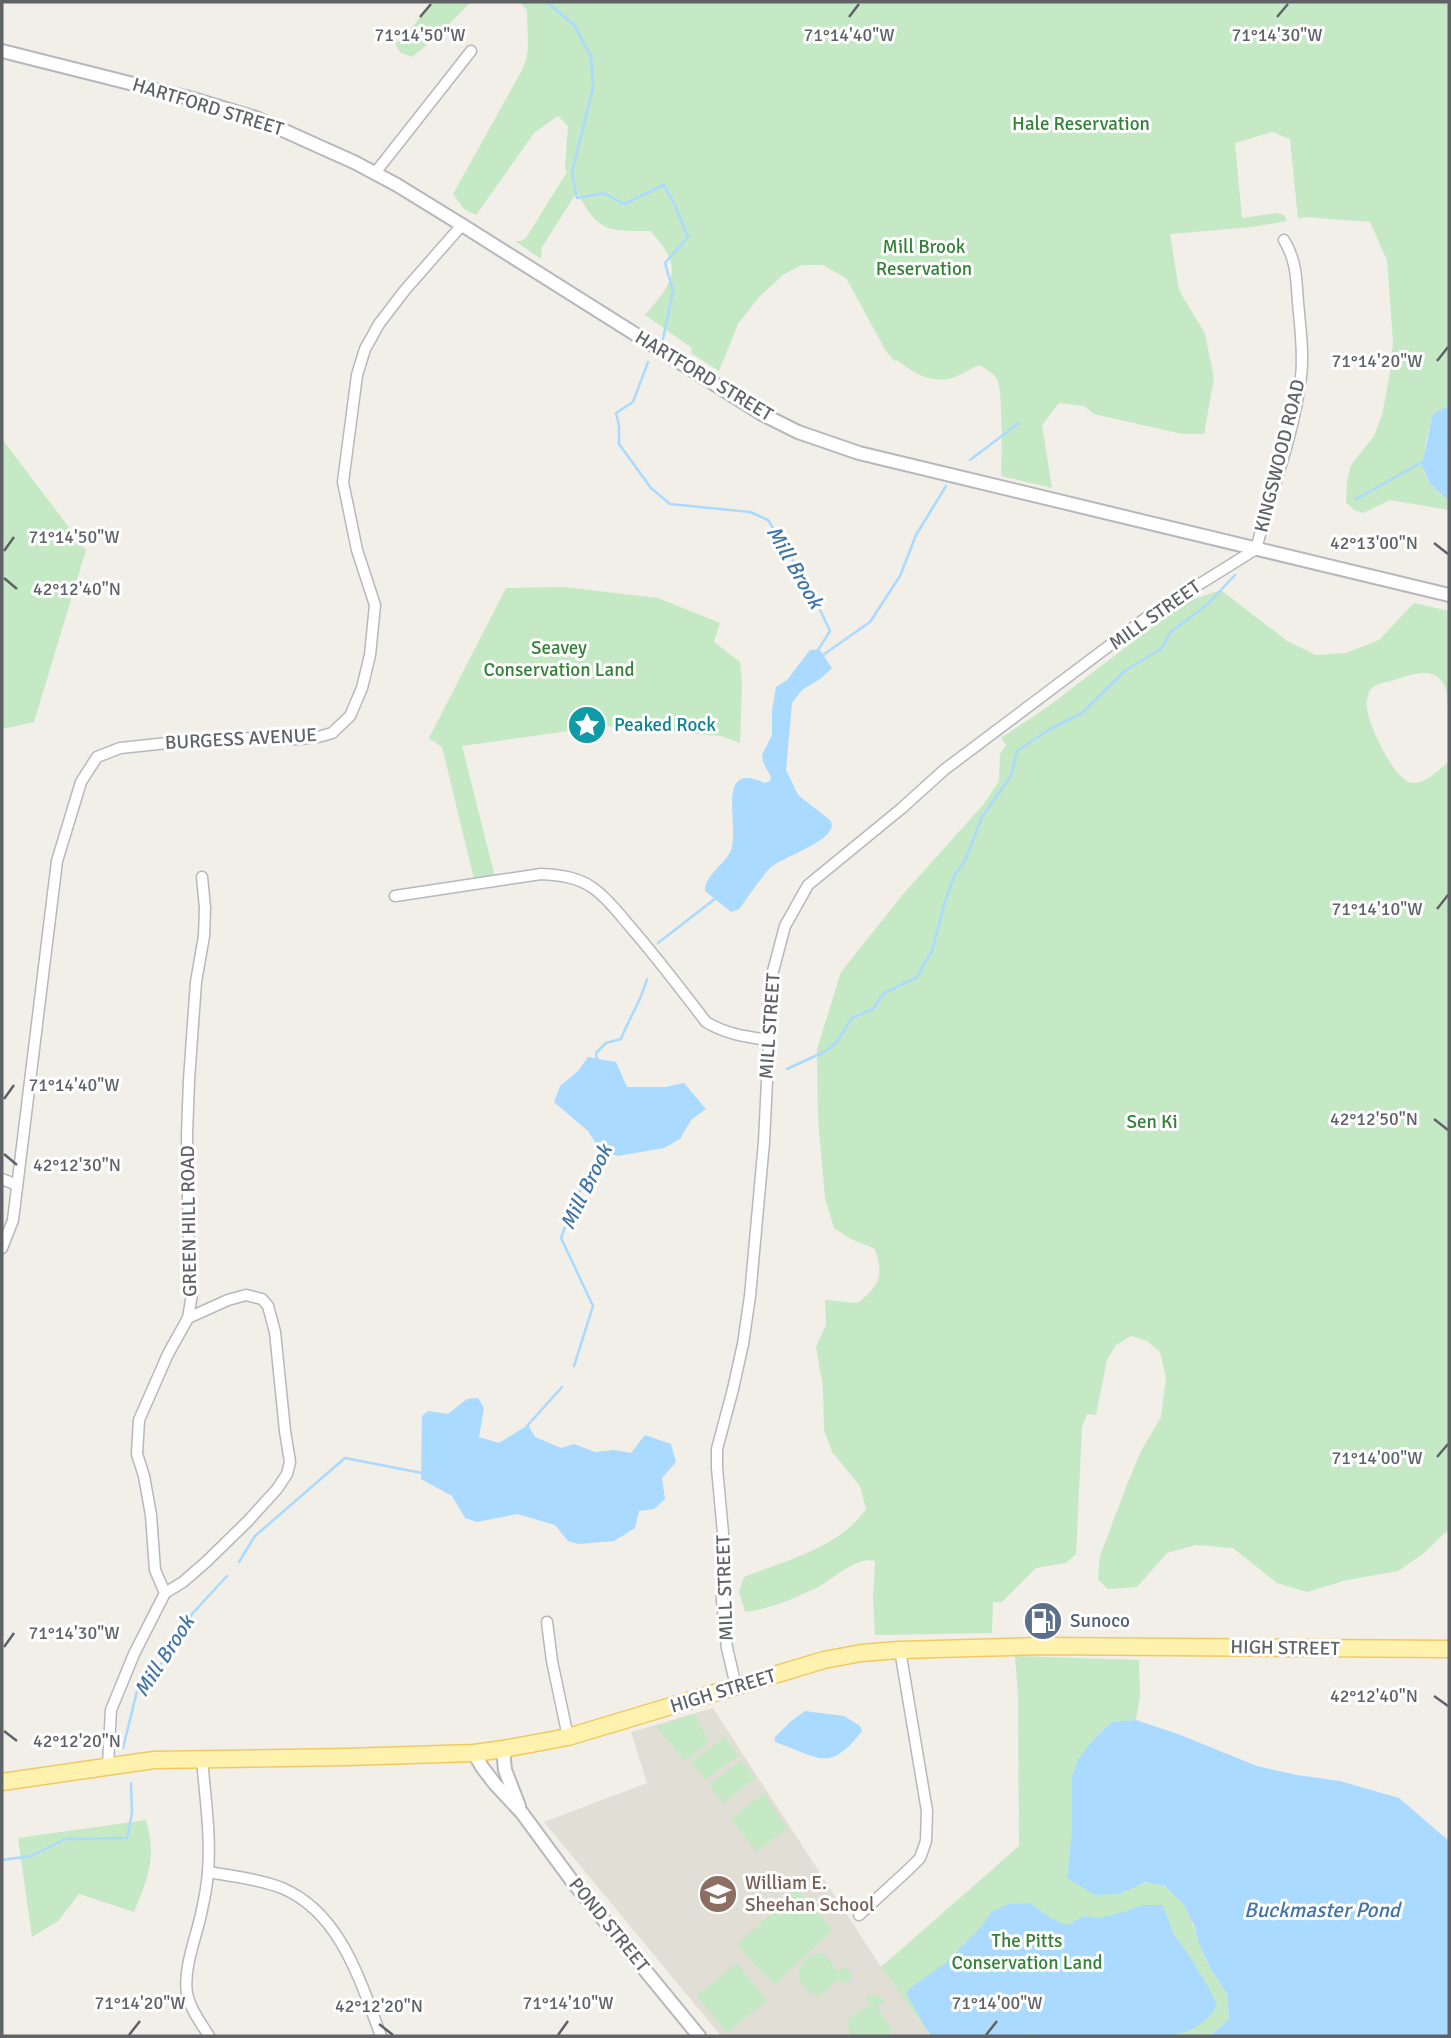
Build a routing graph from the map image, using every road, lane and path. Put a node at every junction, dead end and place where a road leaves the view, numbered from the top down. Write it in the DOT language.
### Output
graph roads {
  1 [pos="2,51"];
  2 [pos="471,51"];
  3 [pos="375,173"];
  4 [pos="462,225"];
  5 [pos="1284,240"];
  6 [pos="1256,549"];
  7 [pos="1449,595"];
  8 [pos="202,877"];
  9 [pos="395,896"];
  10 [pos="769,1040"];
  11 [pos="2,1179"];
  12 [pos="18,1185"];
  13 [pos="2,1248"];
  14 [pos="188,1318"];
  15 [pos="165,1593"];
  16 [pos="547,1622"];
  17 [pos="900,1650"];
  18 [pos="1449,1650"];
  19 [pos="736,1686"];
  20 [pos="568,1737"];
  21 [pos="503,1749"];
  22 [pos="474,1753"];
  23 [pos="202,1759"];
  24 [pos="108,1765"];
  25 [pos="2,1782"];
  26 [pos="522,1813"];
  27 [pos="208,1872"];
  28 [pos="859,1915"];
  29 [pos="209,2036"];
  30 [pos="381,2036"];
  31 [pos="699,2036"];
  1 -- 3 [label="street, HARTFORD STREET"];
  2 -- 3 [label="street"];
  3 -- 4 [label="street, HARTFORD STREET"];
  4 -- 6 [label="street, HARTFORD STREET"];
  4 -- 12 [label="street, BURGESS AVENUE"];
  5 -- 6 [label="street, KINGSWOOD ROAD"];
  6 -- 7 [label="street, HARTFORD STREET"];
  6 -- 10 [label="street, MILL STREET"];
  8 -- 14 [label="street, GREEN HILL ROAD"];
  9 -- 10 [label="street"];
  10 -- 19 [label="street, MILL STREET"];
  11 -- 12 [label="street"];
  12 -- 13 [label="street, BURGESS AVENUE"];
  14 -- 15 [label="street, GREEN HILL ROAD"];
  14 -- 15 [label="street"];
  15 -- 24 [label="street"];
  16 -- 20 [label="street"];
  17 -- 18 [label="main road, HIGH STREET"];
  17 -- 19 [label="main road, HIGH STREET"];
  17 -- 28 [label="street"];
  19 -- 20 [label="main road, HIGH STREET"];
  20 -- 21 [label="main road, HIGH STREET"];
  21 -- 22 [label="main road, HIGH STREET"];
  21 -- 26 [label="street, POND STREET"];
  22 -- 23 [label="main road, HIGH STREET"];
  22 -- 26 [label="street, POND STREET"];
  23 -- 24 [label="main road, HIGH STREET"];
  23 -- 27 [label="street"];
  24 -- 25 [label="main road, HIGH STREET"];
  26 -- 31 [label="street, POND STREET"];
  27 -- 29 [label="street"];
  27 -- 30 [label="street"];
}
